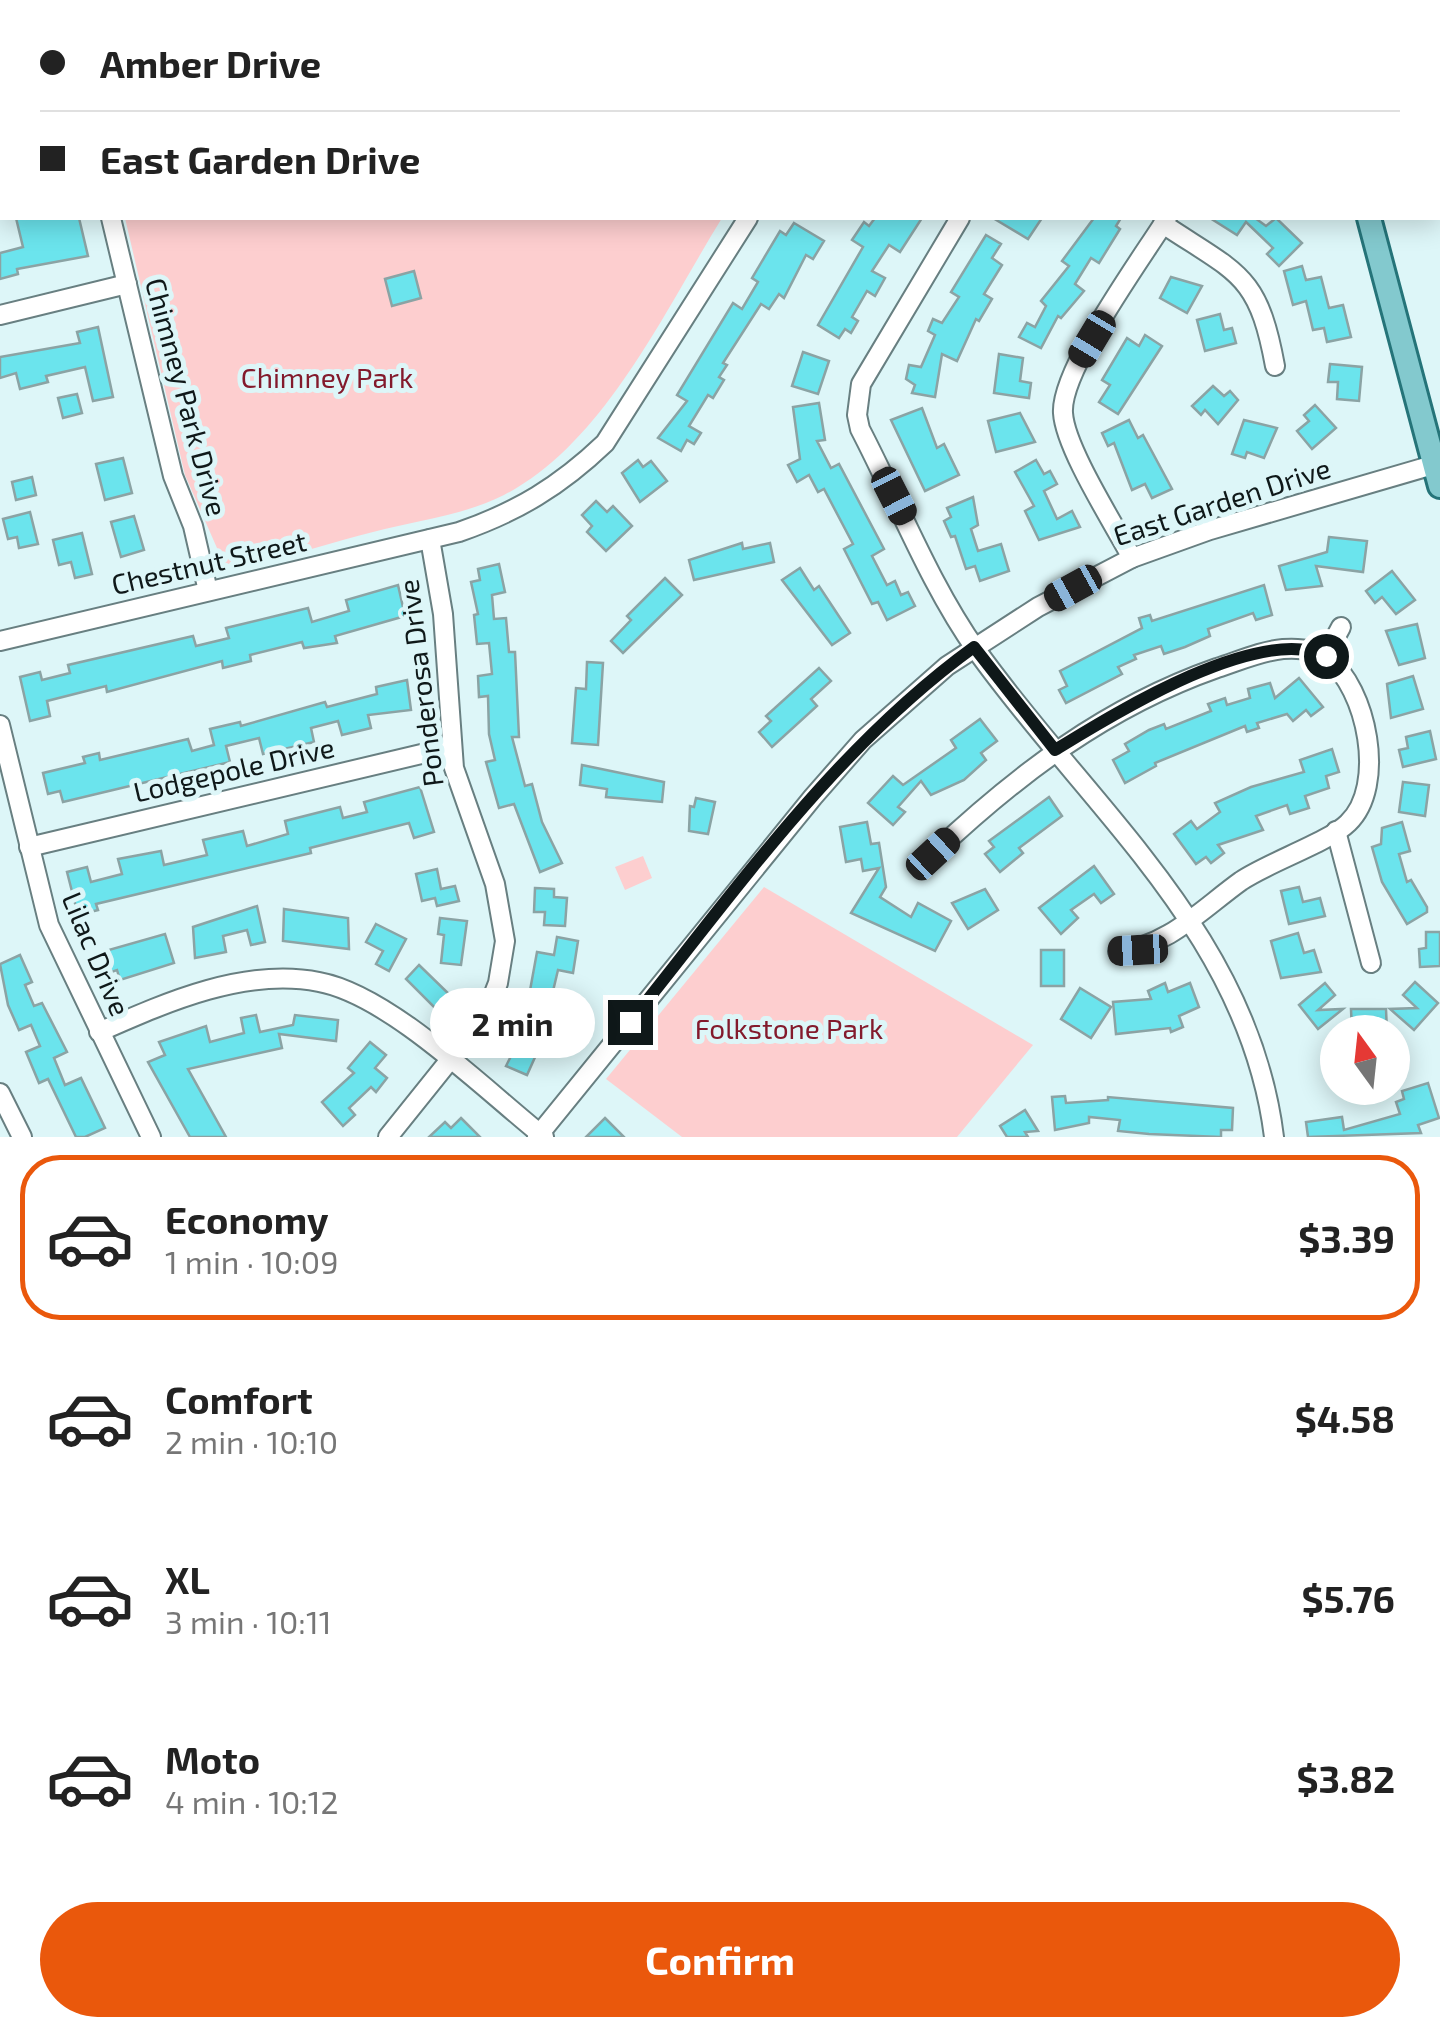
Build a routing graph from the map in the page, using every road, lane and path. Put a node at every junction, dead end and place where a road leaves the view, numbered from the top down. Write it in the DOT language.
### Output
graph roads {
  1 [pos="111,220"];
  2 [pos="747,220"];
  3 [pos="959,220"];
  4 [pos="1370,220"];
  5 [pos="1165,221"];
  6 [pos="128,284"];
  7 [pos="0,315"];
  8 [pos="1275,366"];
  9 [pos="1438,471"];
  10 [pos="430,539"];
  11 [pos="1132,558"];
  12 [pos="208,591"];
  13 [pos="1340,627"];
  14 [pos="0,641"];
  15 [pos="974,647"];
  16 [pos="1326,656"];
  17 [pos="0,725"];
  18 [pos="451,747"];
  19 [pos="1055,750"];
  20 [pos="1336,831"];
  21 [pos="29,846"];
  22 [pos="933,854"];
  23 [pos="1190,918"];
  24 [pos="1118,951"];
  25 [pos="1371,963"];
  26 [pos="99,1032"];
  27 [pos="451,1062"];
  28 [pos="0,1093"];
  29 [pos="540,1136"];
  30 [pos="22,1137"];
  31 [pos="151,1137"];
  32 [pos="388,1137"];
  33 [pos="1274,1137"];
  1 -- 6 [label="street, Chimney Park Drive"];
  2 -- 10 [label="street, Chestnut Street"];
  3 -- 15 [label="street"];
  4 -- 9 [label="main road"];
  5 -- 8 [label="street"];
  5 -- 11 [label="street"];
  6 -- 7 [label="street"];
  6 -- 12 [label="street, Chimney Park Drive"];
  9 -- 11 [label="street, East Garden Drive"];
  10 -- 12 [label="street, Chestnut Street"];
  10 -- 18 [label="street, Ponderosa Drive"];
  11 -- 15 [label="street, East Garden Drive"];
  12 -- 14 [label="street, Chestnut Street"];
  13 -- 16 [label="street"];
  15 -- 19 [label="street"];
  15 -- 29 [label="street, East Garden Drive"];
  16 -- 19 [label="street"];
  16 -- 20 [label="street"];
  17 -- 21 [label="street, Lilac Drive"];
  18 -- 21 [label="street, Lodgepole Drive"];
  18 -- 27 [label="street, Ponderosa Drive"];
  19 -- 22 [label="street"];
  19 -- 23 [label="street"];
  20 -- 23 [label="street"];
  20 -- 25 [label="street"];
  21 -- 26 [label="street, Lilac Drive"];
  23 -- 24 [label="street"];
  23 -- 33 [label="street"];
  26 -- 27 [label="street"];
  26 -- 31 [label="street, Lilac Drive"];
  27 -- 29 [label="street"];
  27 -- 32 [label="street, Ponderosa Drive"];
  28 -- 30 [label="street"];
}
